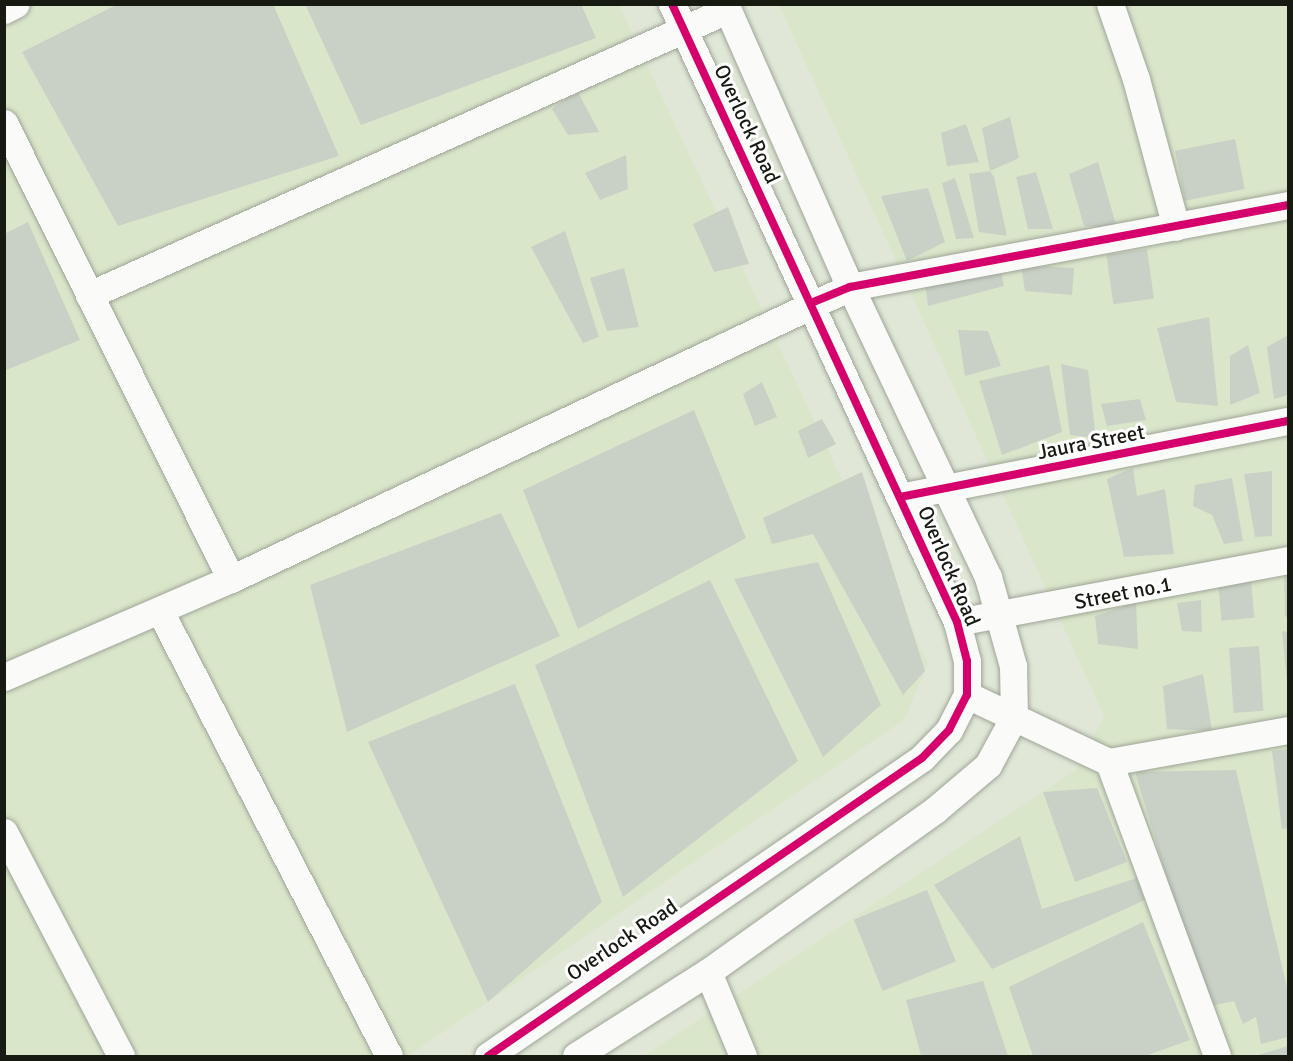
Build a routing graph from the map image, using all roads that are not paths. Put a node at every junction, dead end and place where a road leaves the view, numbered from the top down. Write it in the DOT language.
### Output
graph roads {
  1 [pos="16,4"];
  2 [pos="672,4"];
  3 [pos="1110,4"];
  4 [pos="726,7"];
  5 [pos="4,10"];
  6 [pos="683,29"];
  7 [pos="4,123"];
  8 [pos="1288,205"];
  9 [pos="1176,227"];
  10 [pos="850,287"];
  11 [pos="89,295"];
  12 [pos="811,303"];
  13 [pos="1288,421"];
  14 [pos="948,489"];
  15 [pos="900,497"];
  16 [pos="1288,560"];
  17 [pos="231,579"];
  18 [pos="160,611"];
  19 [pos="1000,617"];
  20 [pos="957,622"];
  21 [pos="4,677"];
  22 [pos="968,695"];
  23 [pos="1014,717"];
  24 [pos="1288,730"];
  25 [pos="1109,762"];
  26 [pos="4,832"];
  27 [pos="708,972"];
  28 [pos="121,1056"];
  29 [pos="389,1056"];
  30 [pos="488,1056"];
  31 [pos="576,1056"];
  32 [pos="743,1056"];
  33 [pos="1217,1056"];
  1 -- 5 [label="street"];
  2 -- 6 [label="street, Overlock Road"];
  3 -- 9 [label="street"];
  4 -- 6 [label="street"];
  4 -- 10 [label="street, Overlock Road"];
  6 -- 11 [label="street"];
  6 -- 12 [label="street, Overlock Road"];
  7 -- 11 [label="street"];
  8 -- 9 [label="street"];
  9 -- 10 [label="street"];
  10 -- 12 [label="street"];
  10 -- 14 [label="street, Overlock Road"];
  11 -- 17 [label="street"];
  12 -- 15 [label="street, Overlock Road"];
  12 -- 17 [label="street"];
  13 -- 14 [label="street, Jaura Street"];
  14 -- 15 [label="street, Jaura Street"];
  14 -- 19 [label="street, Overlock Road"];
  15 -- 20 [label="street, Overlock Road"];
  16 -- 19 [label="street, Street no.1"];
  17 -- 18 [label="street"];
  18 -- 21 [label="street"];
  18 -- 29 [label="street"];
  19 -- 20 [label="street, Street no.1"];
  19 -- 23 [label="street, Overlock Road"];
  20 -- 22 [label="street, Overlock Road"];
  22 -- 23 [label="street"];
  22 -- 30 [label="street, Overlock Road"];
  23 -- 25 [label="street"];
  23 -- 27 [label="street, Overlock Road"];
  24 -- 25 [label="street"];
  25 -- 33 [label="street"];
  26 -- 28 [label="street"];
  27 -- 31 [label="street, Overlock Road"];
  27 -- 32 [label="street"];
}
